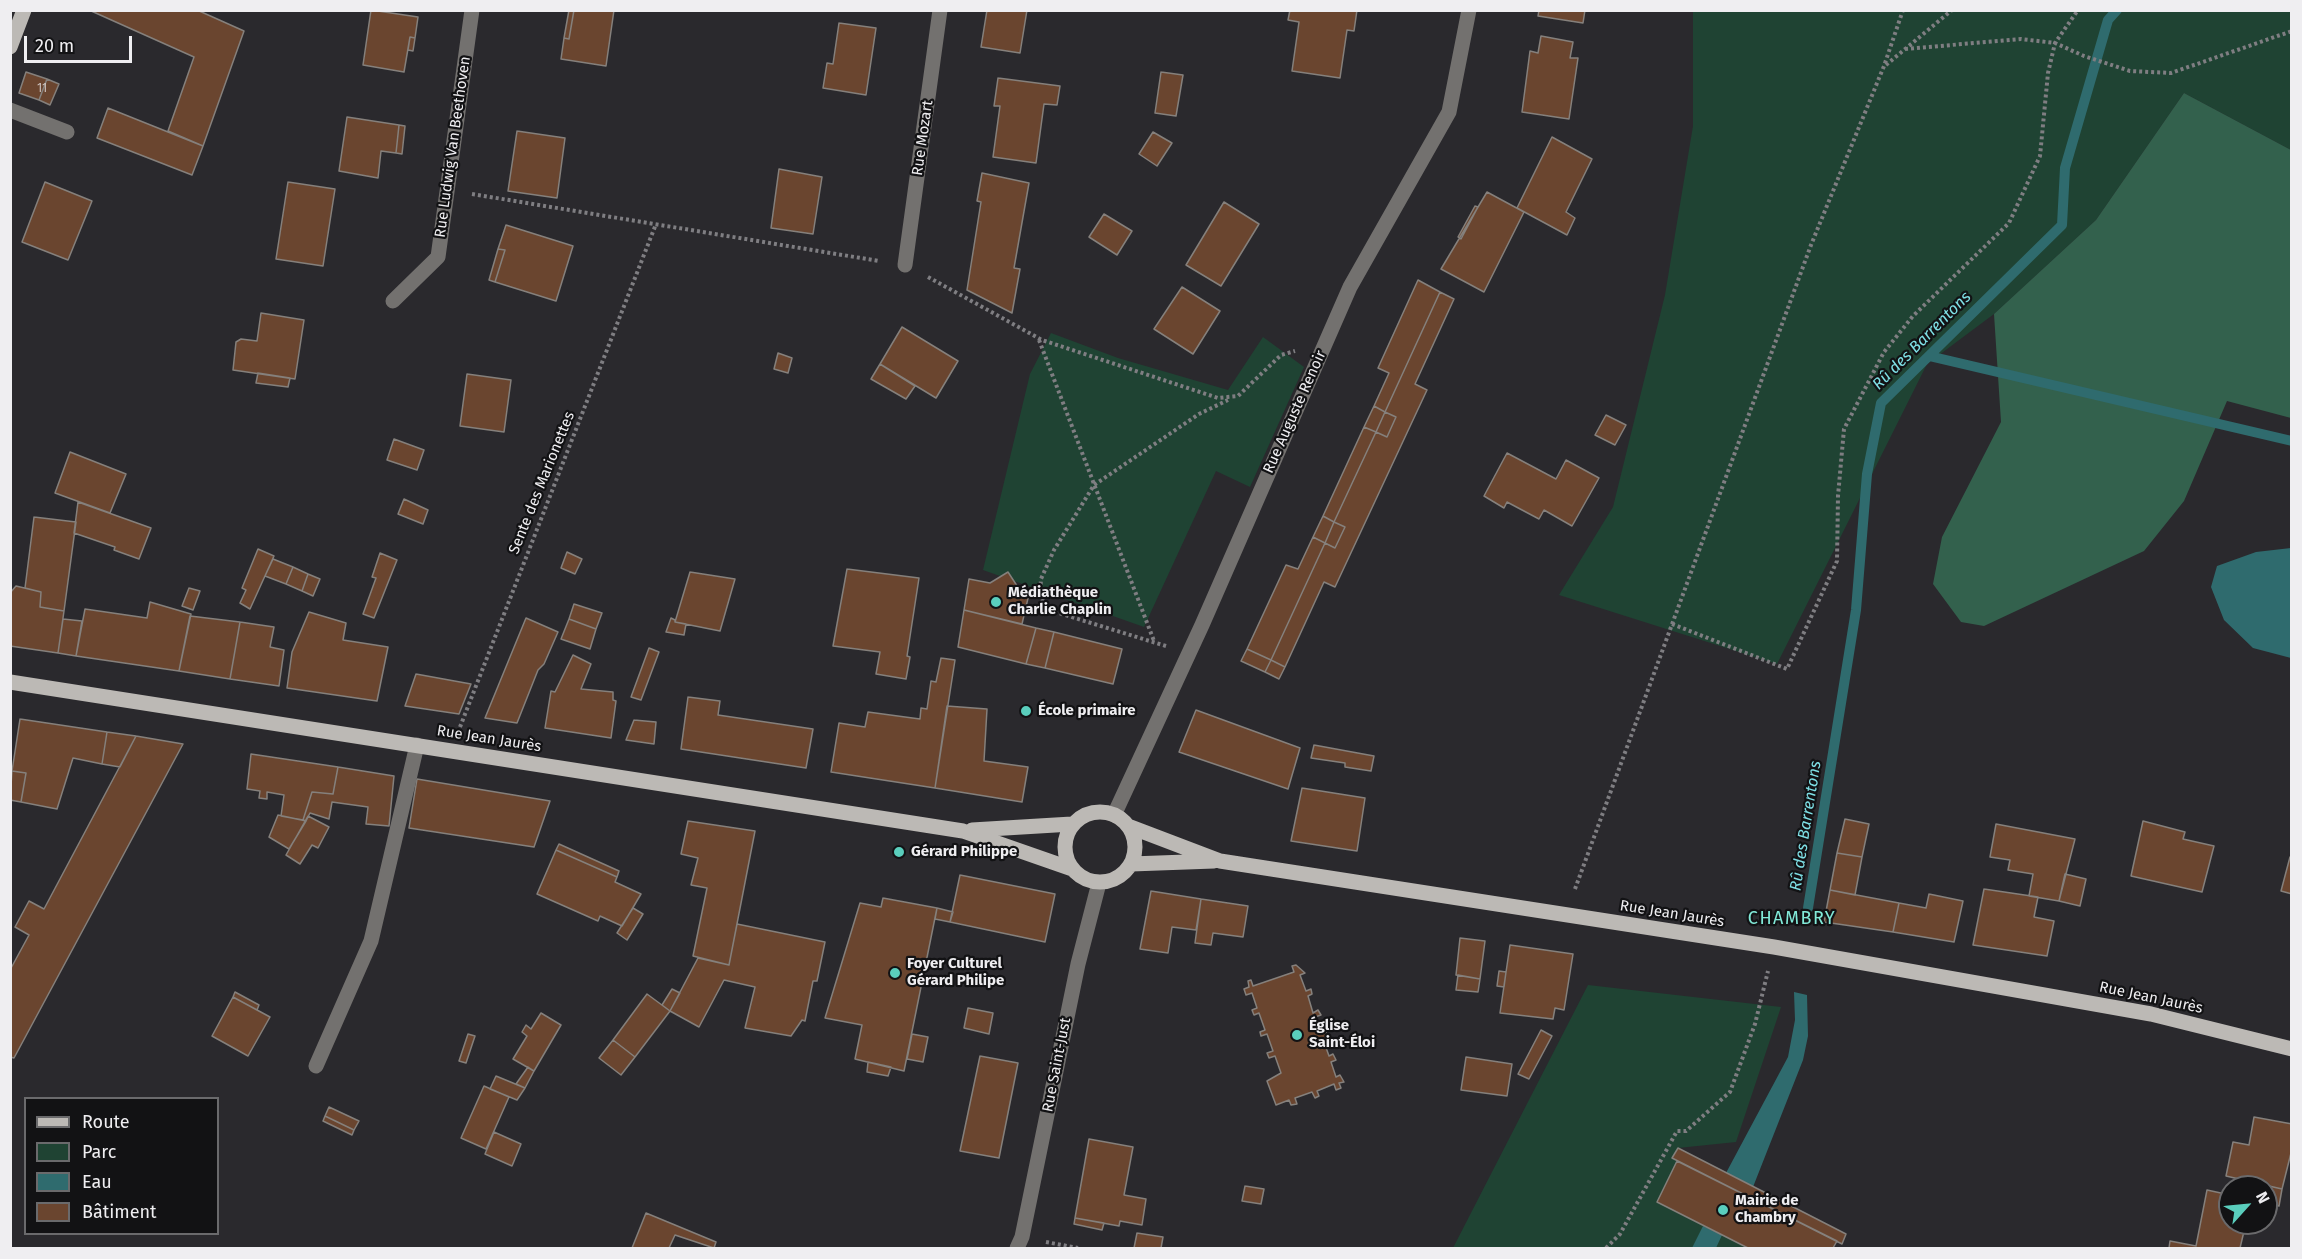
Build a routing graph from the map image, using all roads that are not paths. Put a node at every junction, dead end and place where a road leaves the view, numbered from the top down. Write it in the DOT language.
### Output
graph roads {
  1 [pos="24,10"];
  2 [pos="472,10"];
  3 [pos="940,10"];
  4 [pos="1469,10"];
  5 [pos="10,47"];
  6 [pos="10,110"];
  7 [pos="67,132"];
  8 [pos="905,265"];
  9 [pos="393,301"];
  10 [pos="10,682"];
  11 [pos="417,745"];
  12 [pos="1114,814"];
  13 [pos="1072,824"];
  14 [pos="1128,826"];
  15 [pos="963,831"];
  16 [pos="1220,861"];
  17 [pos="1131,864"];
  18 [pos="1072,869"];
  19 [pos="1099,883"];
  20 [pos="2292,1049"];
  21 [pos="316,1066"];
  22 [pos="1017,1248"];
  1 -- 5 [label="main road"];
  2 -- 9 [label="street, Rue Ludwig Van Beethoven"];
  3 -- 8 [label="street, Rue Mozart"];
  4 -- 12 [label="street, Rue Auguste Renoir"];
  6 -- 7 [label="street"];
  10 -- 11 [label="main road, Rue Jean Jaurès"];
  11 -- 15 [label="main road, Rue Jean Jaurès"];
  11 -- 21 [label="street"];
  12 -- 13 [label="main road"];
  12 -- 14 [label="main road"];
  13 -- 15 [label="main road"];
  13 -- 18 [label="main road"];
  14 -- 16 [label="main road"];
  14 -- 17 [label="main road"];
  15 -- 18 [label="main road"];
  16 -- 17 [label="main road"];
  16 -- 20 [label="main road, Rue Jean Jaurès"];
  17 -- 19 [label="main road"];
  18 -- 19 [label="main road"];
  19 -- 22 [label="street, Rue Saint-Just"];
}
